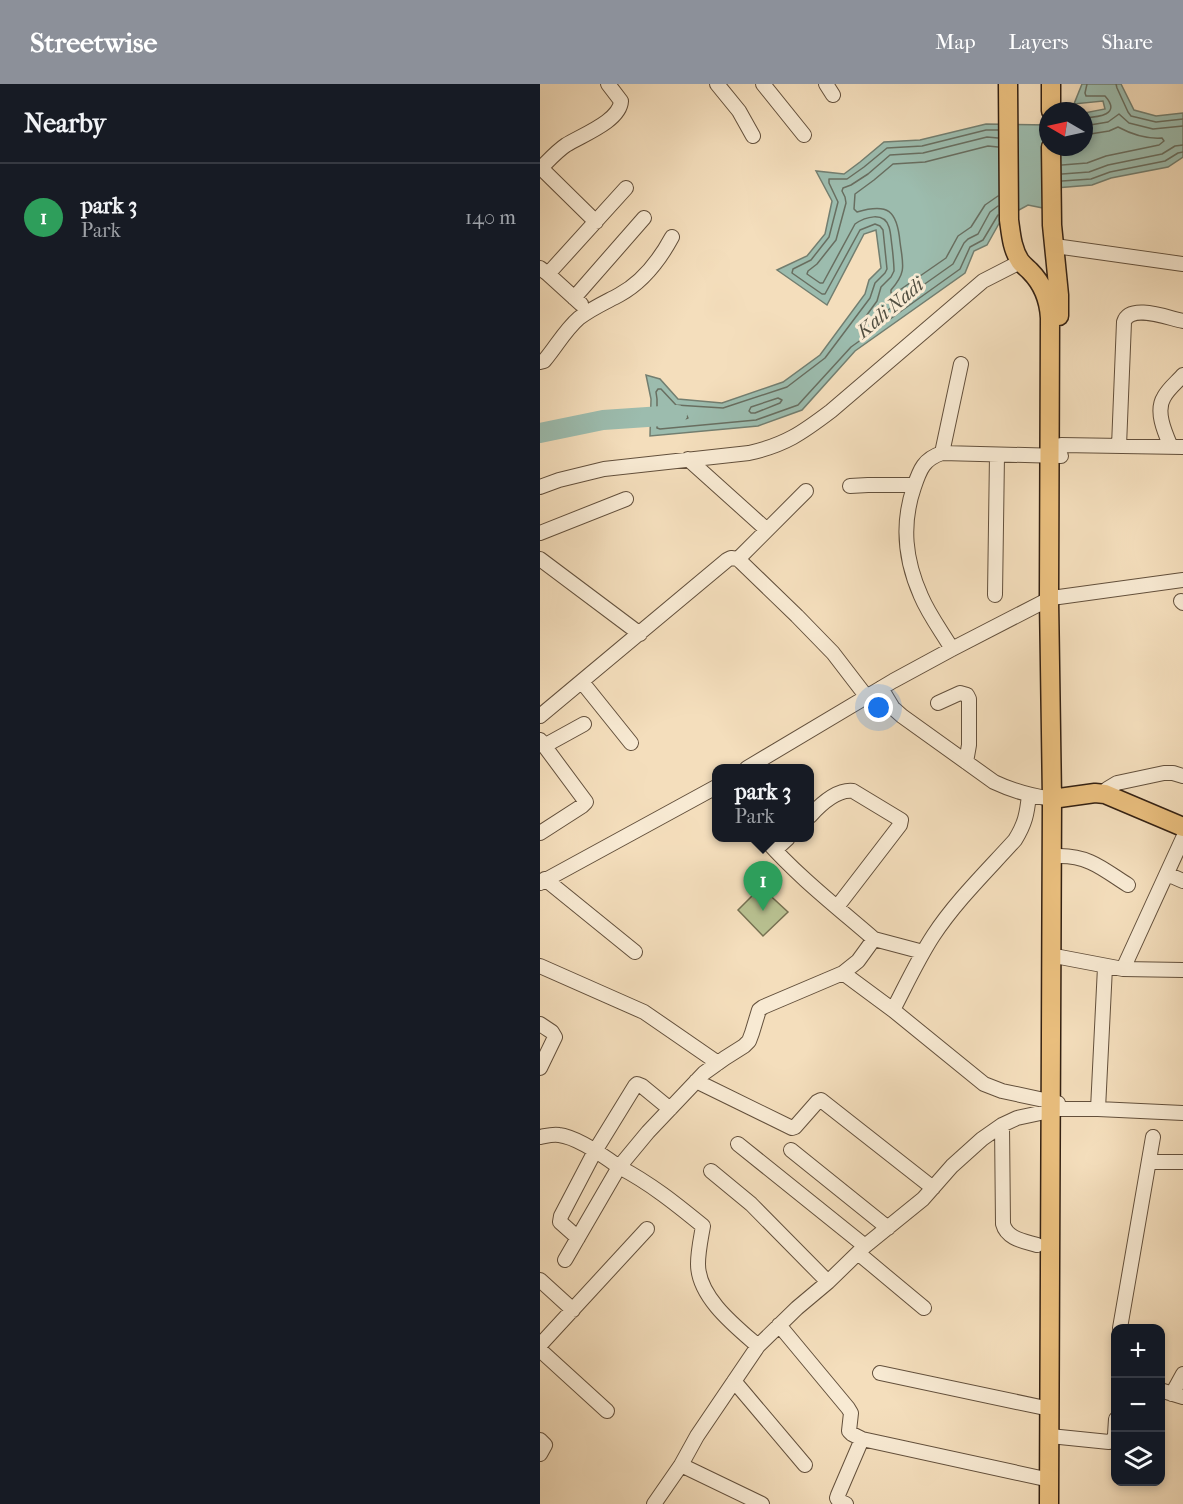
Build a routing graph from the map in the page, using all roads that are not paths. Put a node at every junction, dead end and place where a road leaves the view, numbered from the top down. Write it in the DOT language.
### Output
graph roads {
  1 [pos="608,84"];
  2 [pos="717,84"];
  3 [pos="763,84"];
  4 [pos="1008,84"];
  5 [pos="1051,84"];
  6 [pos="1051,102"];
  7 [pos="804,135"];
  8 [pos="753,136"];
  9 [pos="1051,156"];
  10 [pos="541,167"];
  11 [pos="626,188"];
  12 [pos="644,218"];
  13 [pos="596,222"];
  14 [pos="672,237"];
  15 [pos="1054,246"];
  16 [pos="1020,262"];
  17 [pos="1183,264"];
  18 [pos="544,271"];
  19 [pos="574,298"];
  20 [pos="588,311"];
  21 [pos="1183,321"];
  22 [pos="540,362"];
  23 [pos="961,364"];
  24 [pos="1183,375"];
  25 [pos="1119,446"];
  26 [pos="1177,447"];
  27 [pos="1058,452"];
  28 [pos="942,453"];
  29 [pos="997,455"];
  30 [pos="688,459"];
  31 [pos="1183,462"];
  32 [pos="914,485"];
  33 [pos="850,486"];
  34 [pos="540,487"];
  35 [pos="806,490"];
  36 [pos="626,499"];
  37 [pos="767,530"];
  38 [pos="540,533"];
  39 [pos="540,559"];
  40 [pos="738,559"];
  41 [pos="1183,580"];
  42 [pos="995,595"];
  43 [pos="1054,598"];
  44 [pos="640,634"];
  45 [pos="952,649"];
  46 [pos="582,682"];
  47 [pos="881,688"];
  48 [pos="866,696"];
  49 [pos="938,704"];
  50 [pos="540,716"];
  51 [pos="584,724"];
  52 [pos="542,743"];
  53 [pos="631,743"];
  54 [pos="966,762"];
  55 [pos="754,764"];
  56 [pos="1183,776"];
  57 [pos="712,789"];
  58 [pos="1105,794"];
  59 [pos="1029,795"];
  60 [pos="1056,798"];
  61 [pos="814,812"];
  62 [pos="1183,829"];
  63 [pos="540,833"];
  64 [pos="768,842"];
  65 [pos="783,842"];
  66 [pos="775,850"];
  67 [pos="1060,856"];
  68 [pos="1167,874"];
  69 [pos="543,881"];
  70 [pos="1183,881"];
  71 [pos="1128,885"];
  72 [pos="837,907"];
  73 [pos="874,939"];
  74 [pos="635,952"];
  75 [pos="923,952"];
  76 [pos="1060,957"];
  77 [pos="540,966"];
  78 [pos="1105,967"];
  79 [pos="1123,969"];
  80 [pos="1183,970"];
  81 [pos="843,973"];
  82 [pos="893,1010"];
  83 [pos="540,1024"];
  84 [pos="718,1063"];
  85 [pos="540,1068"];
  86 [pos="696,1081"];
  87 [pos="1055,1106"];
  88 [pos="670,1109"];
  89 [pos="1098,1109"];
  90 [pos="1183,1113"];
  91 [pos="1002,1125"];
  92 [pos="540,1137"];
  93 [pos="1153,1137"];
  94 [pos="738,1144"];
  95 [pos="791,1150"];
  96 [pos="596,1151"];
  97 [pos="1157,1162"];
  98 [pos="1183,1162"];
  99 [pos="619,1167"];
  100 [pos="711,1171"];
  101 [pos="933,1188"];
  102 [pos="888,1228"];
  103 [pos="647,1229"];
  104 [pos="578,1238"];
  105 [pos="1037,1245"];
  106 [pos="862,1250"];
  107 [pos="565,1260"];
  108 [pos="540,1281"];
  109 [pos="828,1282"];
  110 [pos="924,1308"];
  111 [pos="573,1310"];
  112 [pos="1121,1324"];
  113 [pos="779,1325"];
  114 [pos="540,1345"];
  115 [pos="758,1346"];
  116 [pos="540,1350"];
  117 [pos="880,1373"];
  118 [pos="1183,1374"];
  119 [pos="734,1381"];
  120 [pos="1172,1394"];
  121 [pos="1050,1409"];
  122 [pos="607,1411"];
  123 [pos="1115,1432"];
  124 [pos="1055,1436"];
  125 [pos="862,1439"];
  126 [pos="540,1440"];
  127 [pos="540,1454"];
  128 [pos="681,1465"];
  129 [pos="805,1465"];
  130 [pos="1050,1480"];
  131 [pos="654,1504"];
  132 [pos="762,1504"];
  133 [pos="846,1504"];
  134 [pos="1049,1504"];
  135 [pos="1058,1504"];
  1 -- 10 [label="street"];
  2 -- 8 [label="street"];
  3 -- 7 [label="street"];
  4 -- 16 [label="main road"];
  5 -- 6 [label="main road"];
  9 -- 15 [label="main road"];
  10 -- 13 [label="street"];
  11 -- 13 [label="street"];
  12 -- 19 [label="street"];
  13 -- 18 [label="street"];
  14 -- 20 [label="street"];
  15 -- 17 [label="street"];
  15 -- 27 [label="main road"];
  16 -- 27 [label="main road"];
  16 -- 30 [label="street"];
  18 -- 19 [label="street"];
  19 -- 20 [label="street"];
  20 -- 22 [label="street"];
  21 -- 25 [label="street"];
  23 -- 28 [label="street"];
  24 -- 26 [label="street"];
  25 -- 26 [label="street"];
  25 -- 27 [label="street"];
  26 -- 31 [label="street"];
  27 -- 29 [label="street"];
  27 -- 43 [label="main road"];
  28 -- 29 [label="street"];
  28 -- 32 [label="street"];
  29 -- 42 [label="street"];
  30 -- 34 [label="street"];
  30 -- 37 [label="street"];
  32 -- 33 [label="street"];
  32 -- 45 [label="street"];
  35 -- 37 [label="street"];
  36 -- 38 [label="street"];
  37 -- 40 [label="street"];
  39 -- 44 [label="street"];
  40 -- 44 [label="street"];
  40 -- 48 [label="street"];
  41 -- 43 [label="street"];
  43 -- 45 [label="street"];
  43 -- 60 [label="main road"];
  44 -- 46 [label="street"];
  45 -- 47 [label="street"];
  46 -- 50 [label="street"];
  46 -- 53 [label="street"];
  47 -- 48 [label="street"];
  47 -- 54 [label="street"];
  48 -- 55 [label="street"];
  49 -- 54 [label="street"];
  51 -- 52 [label="street"];
  52 -- 63 [label="street"];
  54 -- 59 [label="street"];
  56 -- 58 [label="street"];
  57 -- 69 [label="street"];
  58 -- 60 [label="main road"];
  58 -- 62 [label="main road"];
  59 -- 60 [label="street"];
  59 -- 75 [label="street"];
  60 -- 67 [label="main road"];
  60 -- 87 [label="main road"];
  61 -- 72 [label="street"];
  62 -- 68 [label="street"];
  64 -- 66 [label="street"];
  65 -- 66 [label="street"];
  66 -- 72 [label="street"];
  67 -- 71 [label="street"];
  67 -- 76 [label="main road"];
  68 -- 70 [label="street"];
  68 -- 79 [label="street"];
  69 -- 74 [label="street"];
  72 -- 73 [label="street"];
  73 -- 75 [label="street"];
  73 -- 81 [label="street"];
  75 -- 82 [label="street"];
  76 -- 78 [label="street"];
  76 -- 87 [label="main road"];
  77 -- 84 [label="street"];
  78 -- 79 [label="street"];
  78 -- 89 [label="street"];
  79 -- 80 [label="street"];
  81 -- 82 [label="street"];
  81 -- 84 [label="street"];
  82 -- 87 [label="street"];
  83 -- 85 [label="street"];
  84 -- 86 [label="street"];
  86 -- 88 [label="street"];
  86 -- 101 [label="street"];
  87 -- 89 [label="street"];
  87 -- 91 [label="street"];
  87 -- 121 [label="main road"];
  87 -- 124 [label="main road"];
  88 -- 96 [label="street"];
  88 -- 99 [label="street"];
  89 -- 90 [label="street"];
  91 -- 101 [label="street"];
  91 -- 105 [label="street"];
  92 -- 96 [label="street"];
  93 -- 112 [label="street"];
  94 -- 106 [label="street"];
  95 -- 102 [label="street"];
  96 -- 99 [label="street"];
  96 -- 104 [label="street"];
  97 -- 98 [label="street"];
  99 -- 104 [label="street"];
  99 -- 115 [label="street"];
  100 -- 109 [label="street"];
  101 -- 102 [label="street"];
  102 -- 106 [label="street"];
  103 -- 111 [label="street"];
  104 -- 107 [label="street"];
  106 -- 109 [label="street"];
  106 -- 110 [label="street"];
  108 -- 111 [label="street"];
  109 -- 113 [label="street"];
  111 -- 114 [label="street"];
  113 -- 115 [label="street"];
  113 -- 125 [label="street"];
  115 -- 119 [label="street"];
  116 -- 122 [label="street"];
  117 -- 121 [label="street"];
  118 -- 120 [label="street"];
  119 -- 128 [label="street"];
  119 -- 129 [label="street"];
  121 -- 124 [label="main road"];
  123 -- 124 [label="street"];
  124 -- 130 [label="main road"];
  124 -- 135 [label="main road"];
  125 -- 130 [label="street"];
  125 -- 133 [label="street"];
  126 -- 127 [label="street"];
  128 -- 131 [label="street"];
  128 -- 132 [label="street"];
  130 -- 134 [label="main road"];
}
